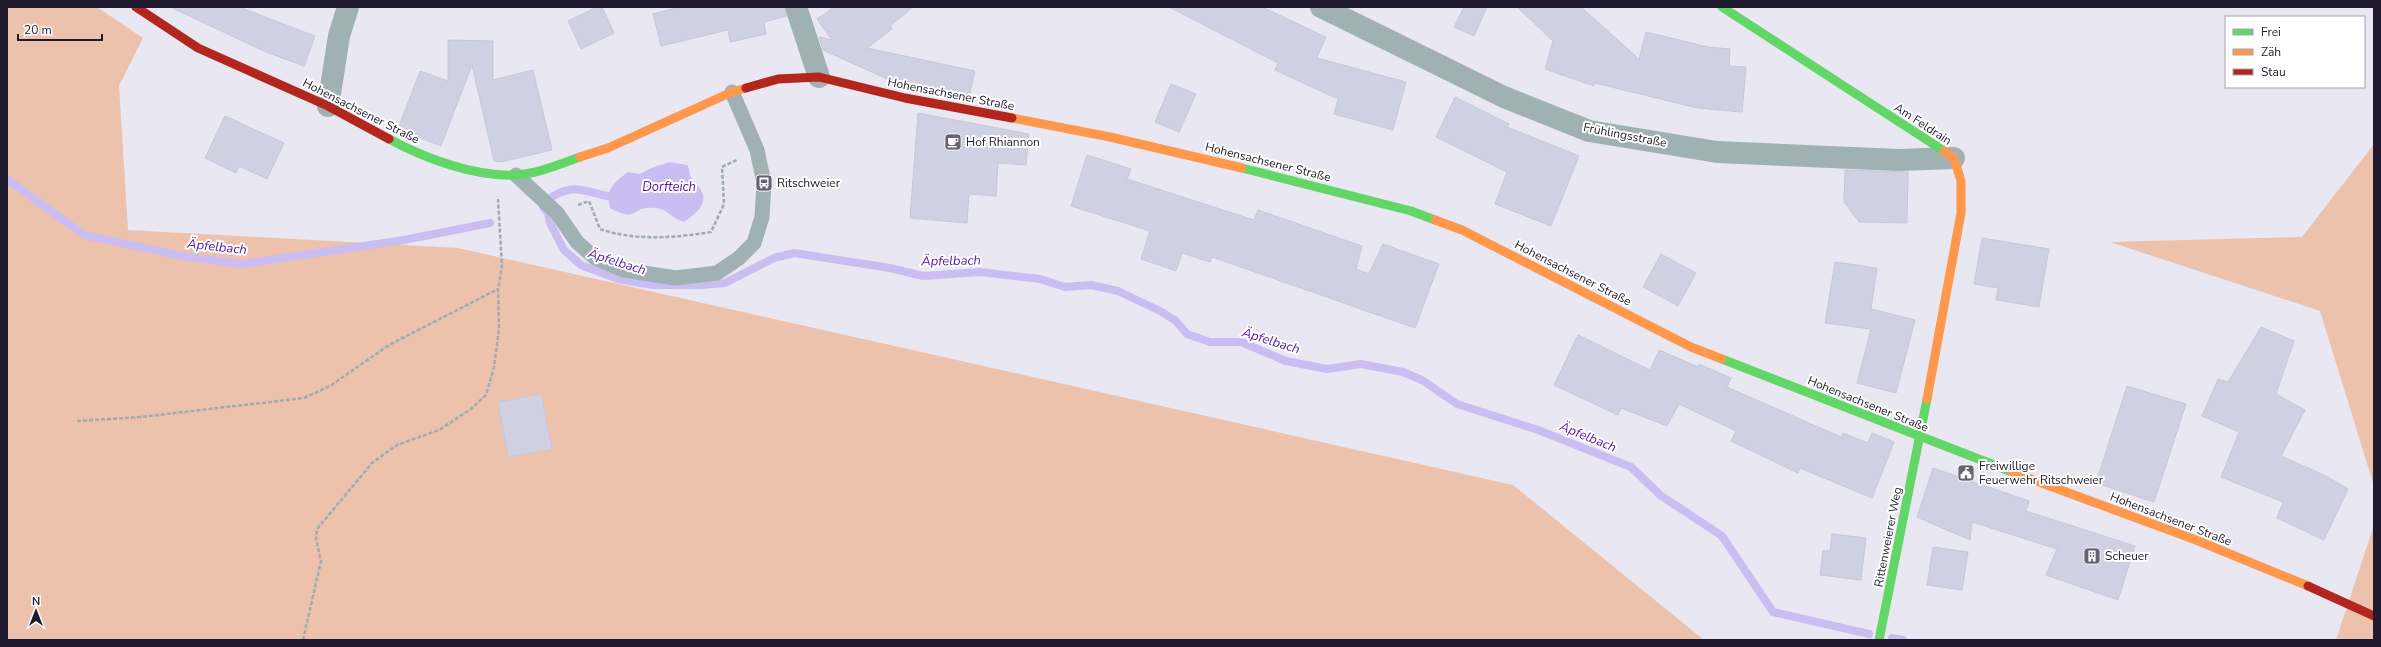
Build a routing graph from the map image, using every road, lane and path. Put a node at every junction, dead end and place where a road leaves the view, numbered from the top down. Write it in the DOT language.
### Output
graph roads {
  1 [pos="136,7"];
  2 [pos="348,7"];
  3 [pos="796,7"];
  4 [pos="1321,7"];
  5 [pos="1722,7"];
  6 [pos="819,77"];
  7 [pos="734,96"];
  8 [pos="328,106"];
  9 [pos="757,150"];
  10 [pos="1954,158"];
  11 [pos="495,174"];
  12 [pos="516,175"];
  13 [pos="557,213"];
  14 [pos="498,289"];
  15 [pos="77,421"];
  16 [pos="1920,438"];
  17 [pos="2374,616"];
  18 [pos="303,640"];
  19 [pos="1879,640"];
  1 -- 8 [label="street, Hohensachsener Straße"];
  2 -- 8 [label="street"];
  3 -- 6 [label="street"];
  4 -- 10 [label="street, Frühlingsstraße"];
  5 -- 10 [label="street, Am Feldrain"];
  6 -- 7 [label="street, Hohensachsener Straße"];
  6 -- 16 [label="street, Hohensachsener Straße"];
  7 -- 9 [label="lane"];
  7 -- 12 [label="street, Hohensachsener Straße"];
  8 -- 11 [label="street, Hohensachsener Straße"];
  9 -- 13 [label="path"];
  9 -- 13 [label="lane"];
  10 -- 16 [label="street, Am Feldrain"];
  11 -- 12 [label="street, Hohensachsener Straße"];
  11 -- 14 [label="path"];
  12 -- 13 [label="lane"];
  14 -- 15 [label="path"];
  14 -- 18 [label="path"];
  16 -- 17 [label="street, Hohensachsener Straße"];
  16 -- 19 [label="street, Rittenweierer Weg"];
}
